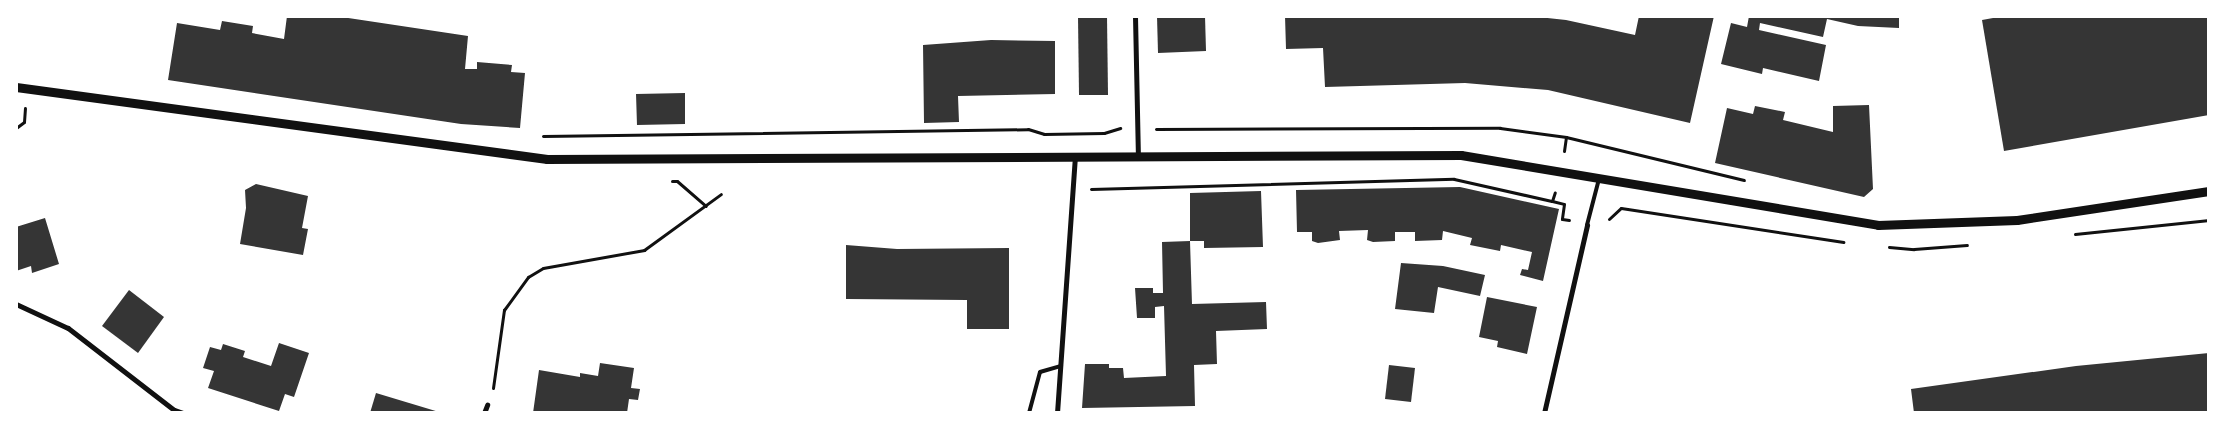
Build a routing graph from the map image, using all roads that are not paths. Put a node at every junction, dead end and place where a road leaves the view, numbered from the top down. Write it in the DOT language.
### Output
graph roads {
  1 [pos="1135,16"];
  2 [pos="16,87"];
  3 [pos="1138,155"];
  4 [pos="1075,156"];
  5 [pos="1600,176"];
  6 [pos="2209,191"];
  7 [pos="1587,225"];
  8 [pos="16,304"];
  9 [pos="1061,366"];
  10 [pos="487,405"];
  11 [pos="173,411"];
  12 [pos="183,413"];
  13 [pos="484,413"];
  14 [pos="1029,413"];
  15 [pos="1057,413"];
  16 [pos="1544,413"];
  1 -- 3 [label="street"];
  2 -- 4 [label="street"];
  3 -- 4 [label="street"];
  3 -- 5 [label="street"];
  4 -- 9 [label="street"];
  5 -- 6 [label="street"];
  5 -- 7 [label="lane"];
  7 -- 16 [label="street"];
  8 -- 11 [label="street"];
  9 -- 14 [label="lane"];
  9 -- 15 [label="street"];
  10 -- 13 [label="street"];
  11 -- 12 [label="street"];
}
